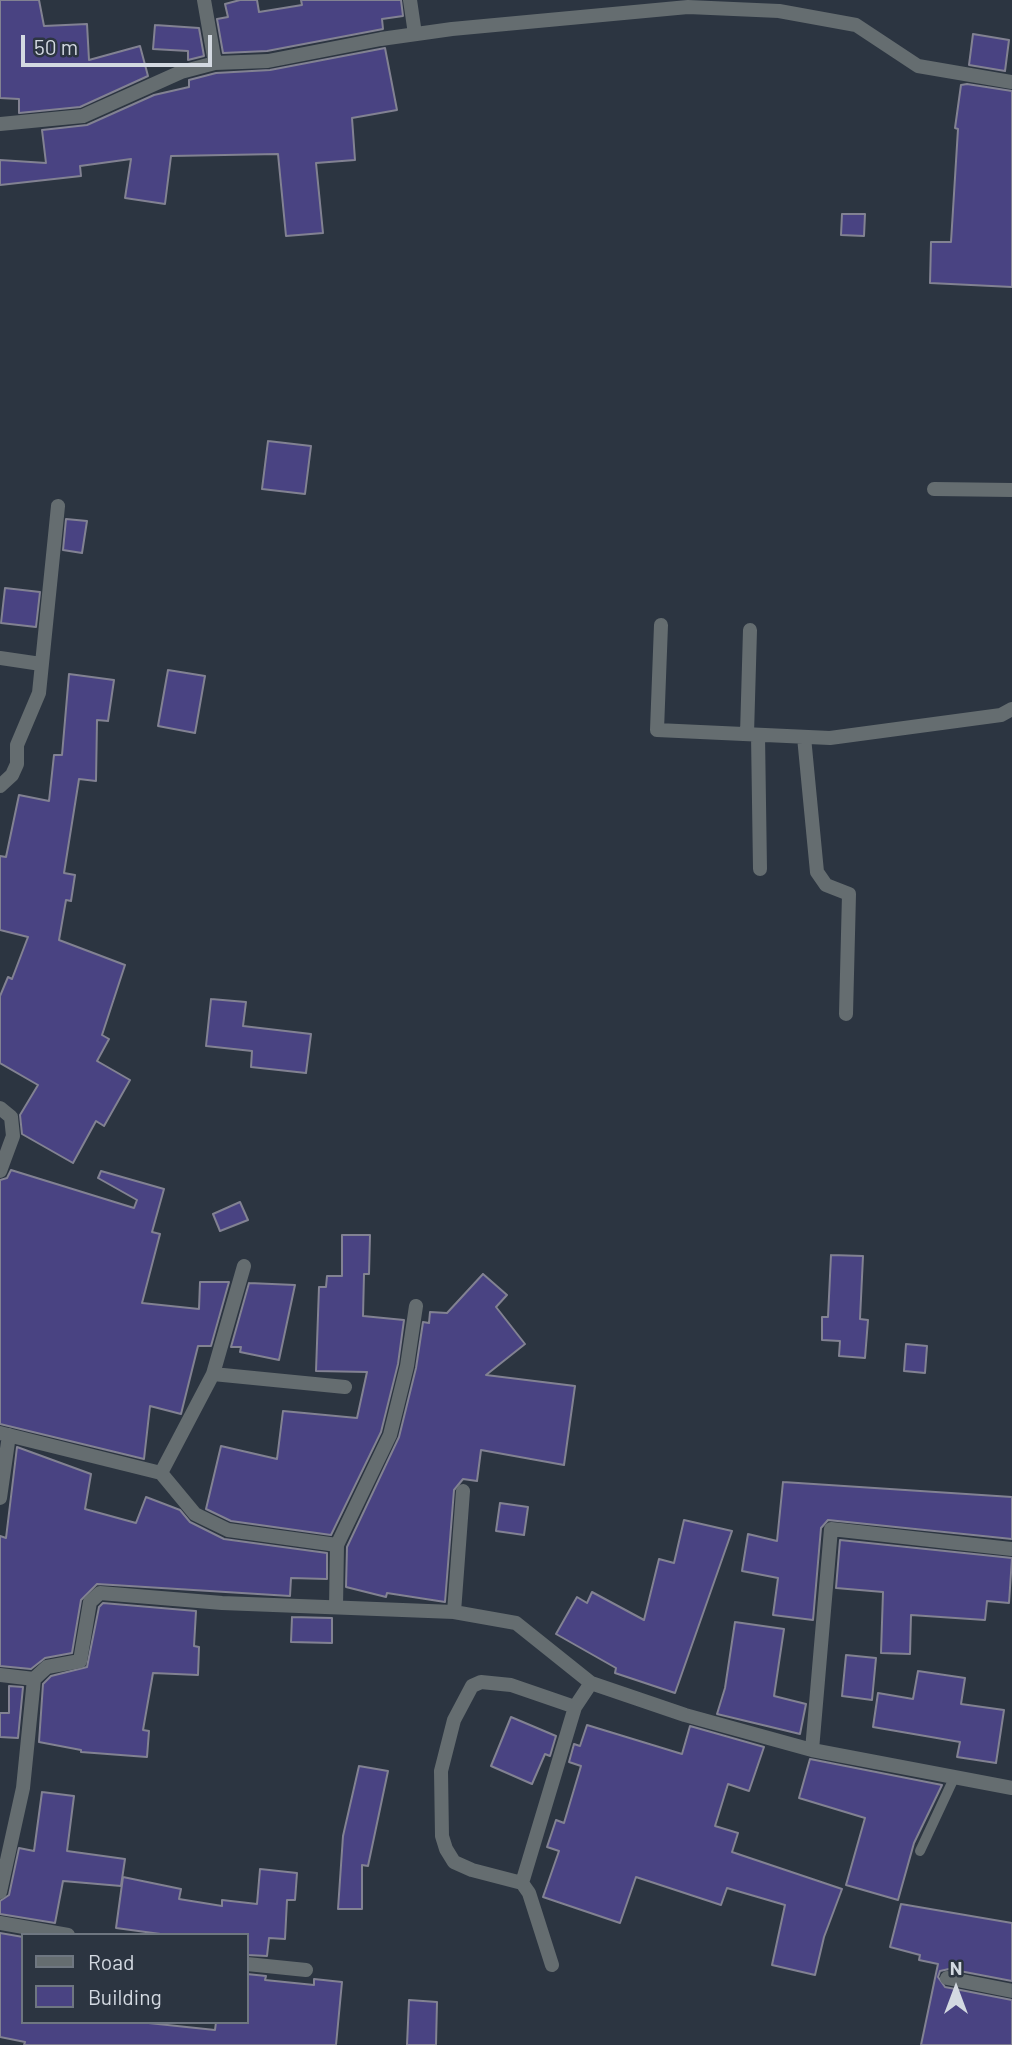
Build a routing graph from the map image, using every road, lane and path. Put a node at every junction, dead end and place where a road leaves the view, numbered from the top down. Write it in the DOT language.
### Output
graph roads {
  1 [pos="204,0"];
  2 [pos="410,0"];
  3 [pos="415,34"];
  4 [pos="215,63"];
  5 [pos="1012,82"];
  6 [pos="0,124"];
  7 [pos="934,489"];
  8 [pos="1012,490"];
  9 [pos="58,506"];
  10 [pos="662,625"];
  11 [pos="750,630"];
  12 [pos="0,657"];
  13 [pos="41,664"];
  14 [pos="1012,709"];
  15 [pos="753,734"];
  16 [pos="804,737"];
  17 [pos="0,786"];
  18 [pos="760,869"];
  19 [pos="846,1014"];
  20 [pos="0,1108"];
  21 [pos="0,1171"];
  22 [pos="244,1266"];
  23 [pos="416,1306"];
  24 [pos="213,1374"];
  25 [pos="345,1387"];
  26 [pos="5,1434"];
  27 [pos="161,1473"];
  28 [pos="463,1491"];
  29 [pos="0,1498"];
  30 [pos="337,1545"];
  31 [pos="1012,1549"];
  32 [pos="336,1607"];
  33 [pos="454,1612"];
  34 [pos="0,1675"];
  35 [pos="34,1679"];
  36 [pos="591,1683"];
  37 [pos="575,1707"];
  38 [pos="812,1750"];
  39 [pos="954,1776"];
  40 [pos="1012,1788"];
  41 [pos="920,1851"];
  42 [pos="522,1883"];
  43 [pos="0,1892"];
  44 [pos="0,1923"];
  45 [pos="57,1933"];
  46 [pos="248,1964"];
  47 [pos="552,1965"];
  48 [pos="306,1970"];
  49 [pos="947,1978"];
  50 [pos="1012,1991"];
  1 -- 4 [label="street"];
  2 -- 3 [label="street"];
  3 -- 4 [label="street"];
  3 -- 5 [label="street"];
  4 -- 6 [label="street"];
  7 -- 8 [label="street"];
  9 -- 13 [label="street"];
  10 -- 15 [label="street"];
  11 -- 15 [label="street"];
  12 -- 13 [label="street"];
  13 -- 17 [label="street"];
  14 -- 16 [label="street"];
  15 -- 16 [label="street"];
  15 -- 18 [label="street"];
  16 -- 19 [label="street"];
  20 -- 21 [label="street"];
  22 -- 24 [label="street"];
  23 -- 30 [label="street"];
  24 -- 25 [label="street"];
  24 -- 27 [label="street"];
  26 -- 27 [label="street"];
  26 -- 29 [label="street"];
  27 -- 30 [label="street"];
  28 -- 33 [label="street"];
  30 -- 32 [label="street"];
  31 -- 38 [label="street"];
  32 -- 33 [label="street"];
  32 -- 35 [label="street"];
  33 -- 36 [label="street"];
  34 -- 35 [label="street"];
  35 -- 43 [label="street"];
  36 -- 37 [label="street"];
  36 -- 38 [label="street"];
  37 -- 42 [label="street"];
  37 -- 42 [label="street"];
  38 -- 39 [label="street"];
  39 -- 40 [label="street"];
  39 -- 41 [label="lane"];
  42 -- 47 [label="street"];
  44 -- 45 [label="street"];
  46 -- 48 [label="street"];
  49 -- 50 [label="street"];
}
